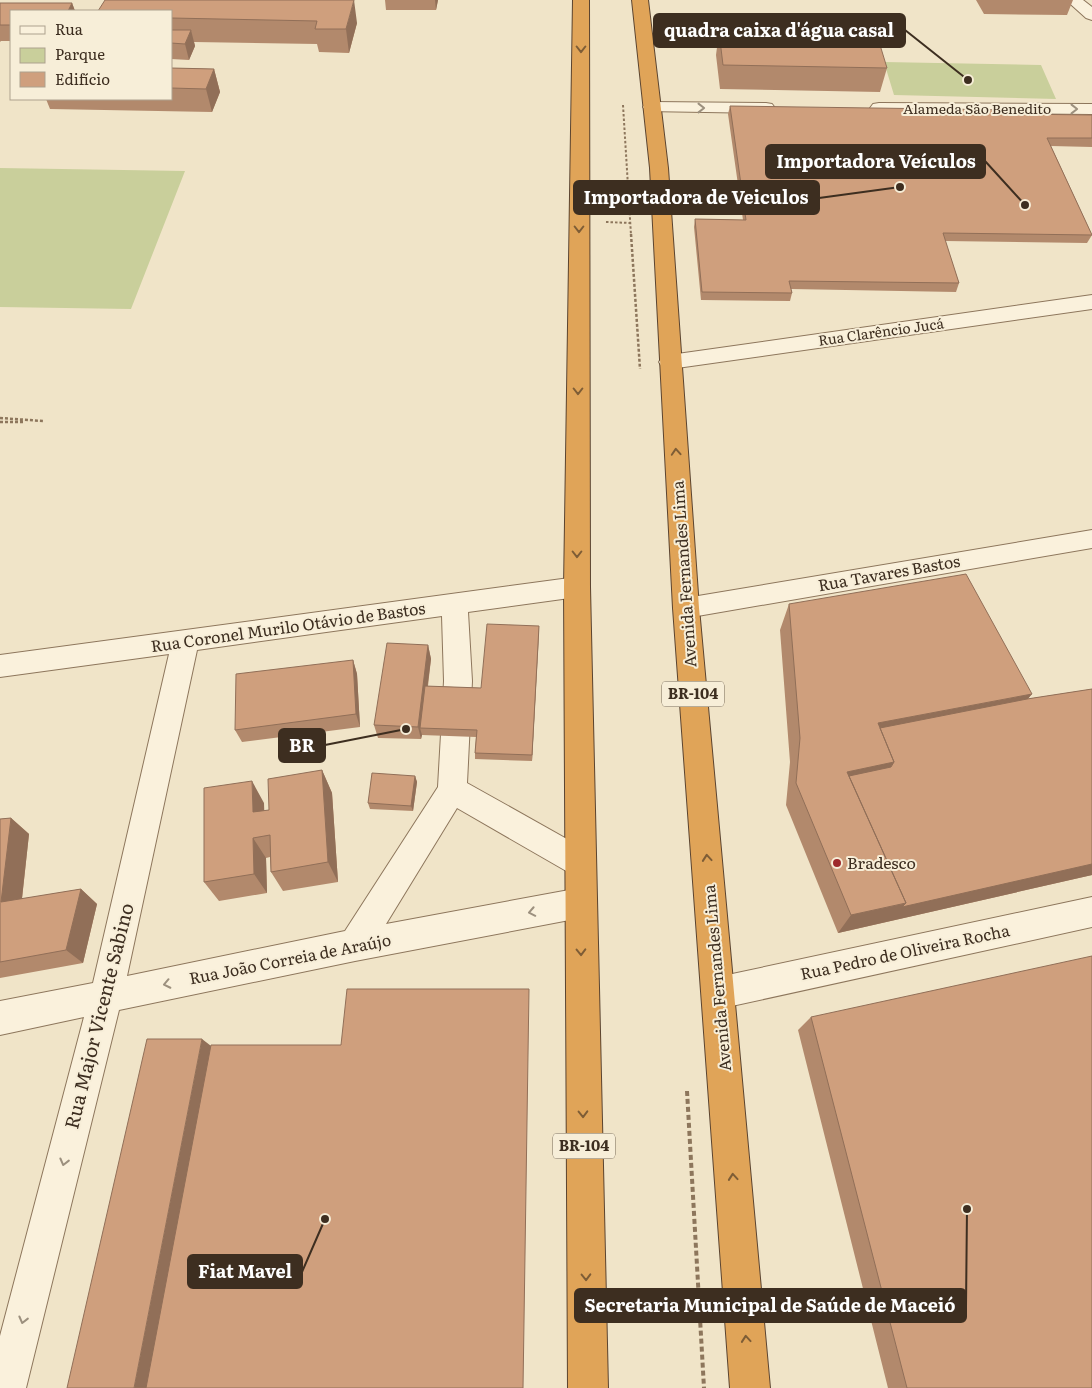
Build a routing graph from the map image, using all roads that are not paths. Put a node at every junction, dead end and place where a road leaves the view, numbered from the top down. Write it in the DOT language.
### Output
graph roads {
  1 [pos="581,0"];
  2 [pos="640,0"];
  3 [pos="1074,0"];
  4 [pos="1092,15"];
  5 [pos="652,107"];
  6 [pos="782,108"];
  7 [pos="862,108"];
  8 [pos="1092,109"];
  9 [pos="1092,302"];
  10 [pos="670,362"];
  11 [pos="1092,539"];
  12 [pos="577,587"];
  13 [pos="455,604"];
  14 [pos="686,608"];
  15 [pos="185,642"];
  16 [pos="0,666"];
  17 [pos="452,790"];
  18 [pos="579,862"];
  19 [pos="580,903"];
  20 [pos="1092,912"];
  21 [pos="355,945"];
  22 [pos="718,993"];
  23 [pos="106,996"];
  24 [pos="0,1018"];
  25 [pos="6,1388"];
  26 [pos="588,1388"];
  27 [pos="750,1388"];
  1 -- 12 [label="highway, BR-104, one-way"];
  2 -- 5 [label="highway, Avenida Fernandes Lima / BR-104"];
  3 -- 4 [label="street"];
  5 -- 6 [label="street, one-way"];
  5 -- 10 [label="highway, Avenida Fernandes Lima / BR-104"];
  7 -- 8 [label="street, Alameda São Benedito, one-way"];
  9 -- 10 [label="street, Rua Clarêncio Jucá"];
  14 -- 10 [label="highway, Avenida Fernandes Lima / BR-104, one-way"];
  11 -- 14 [label="street, Rua Tavares Bastos"];
  12 -- 13 [label="street, Rua Coronel Murilo Otávio de Bastos"];
  12 -- 18 [label="highway, BR-104"];
  13 -- 15 [label="street, Rua Coronel Murilo Otávio de Bastos"];
  13 -- 17 [label="street"];
  22 -- 14 [label="highway, Avenida Fernandes Lima / BR-104, one-way"];
  15 -- 16 [label="street, Rua Coronel Murilo Otávio de Bastos"];
  15 -- 23 [label="street, Rua Major Vicente Sabino"];
  17 -- 18 [label="street"];
  17 -- 21 [label="street"];
  18 -- 19 [label="highway, BR-104"];
  19 -- 21 [label="street, Rua João Correia de Araújo, one-way"];
  19 -- 26 [label="highway, BR-104, one-way"];
  20 -- 22 [label="street, Rua Pedro de Oliveira Rocha"];
  21 -- 23 [label="street, Rua João Correia de Araújo, one-way"];
  27 -- 22 [label="highway, Avenida Fernandes Lima / BR-104, one-way"];
  23 -- 24 [label="street, Rua João Correia de Araújo"];
  23 -- 25 [label="street, Rua Major Vicente Sabino, one-way"];
}
